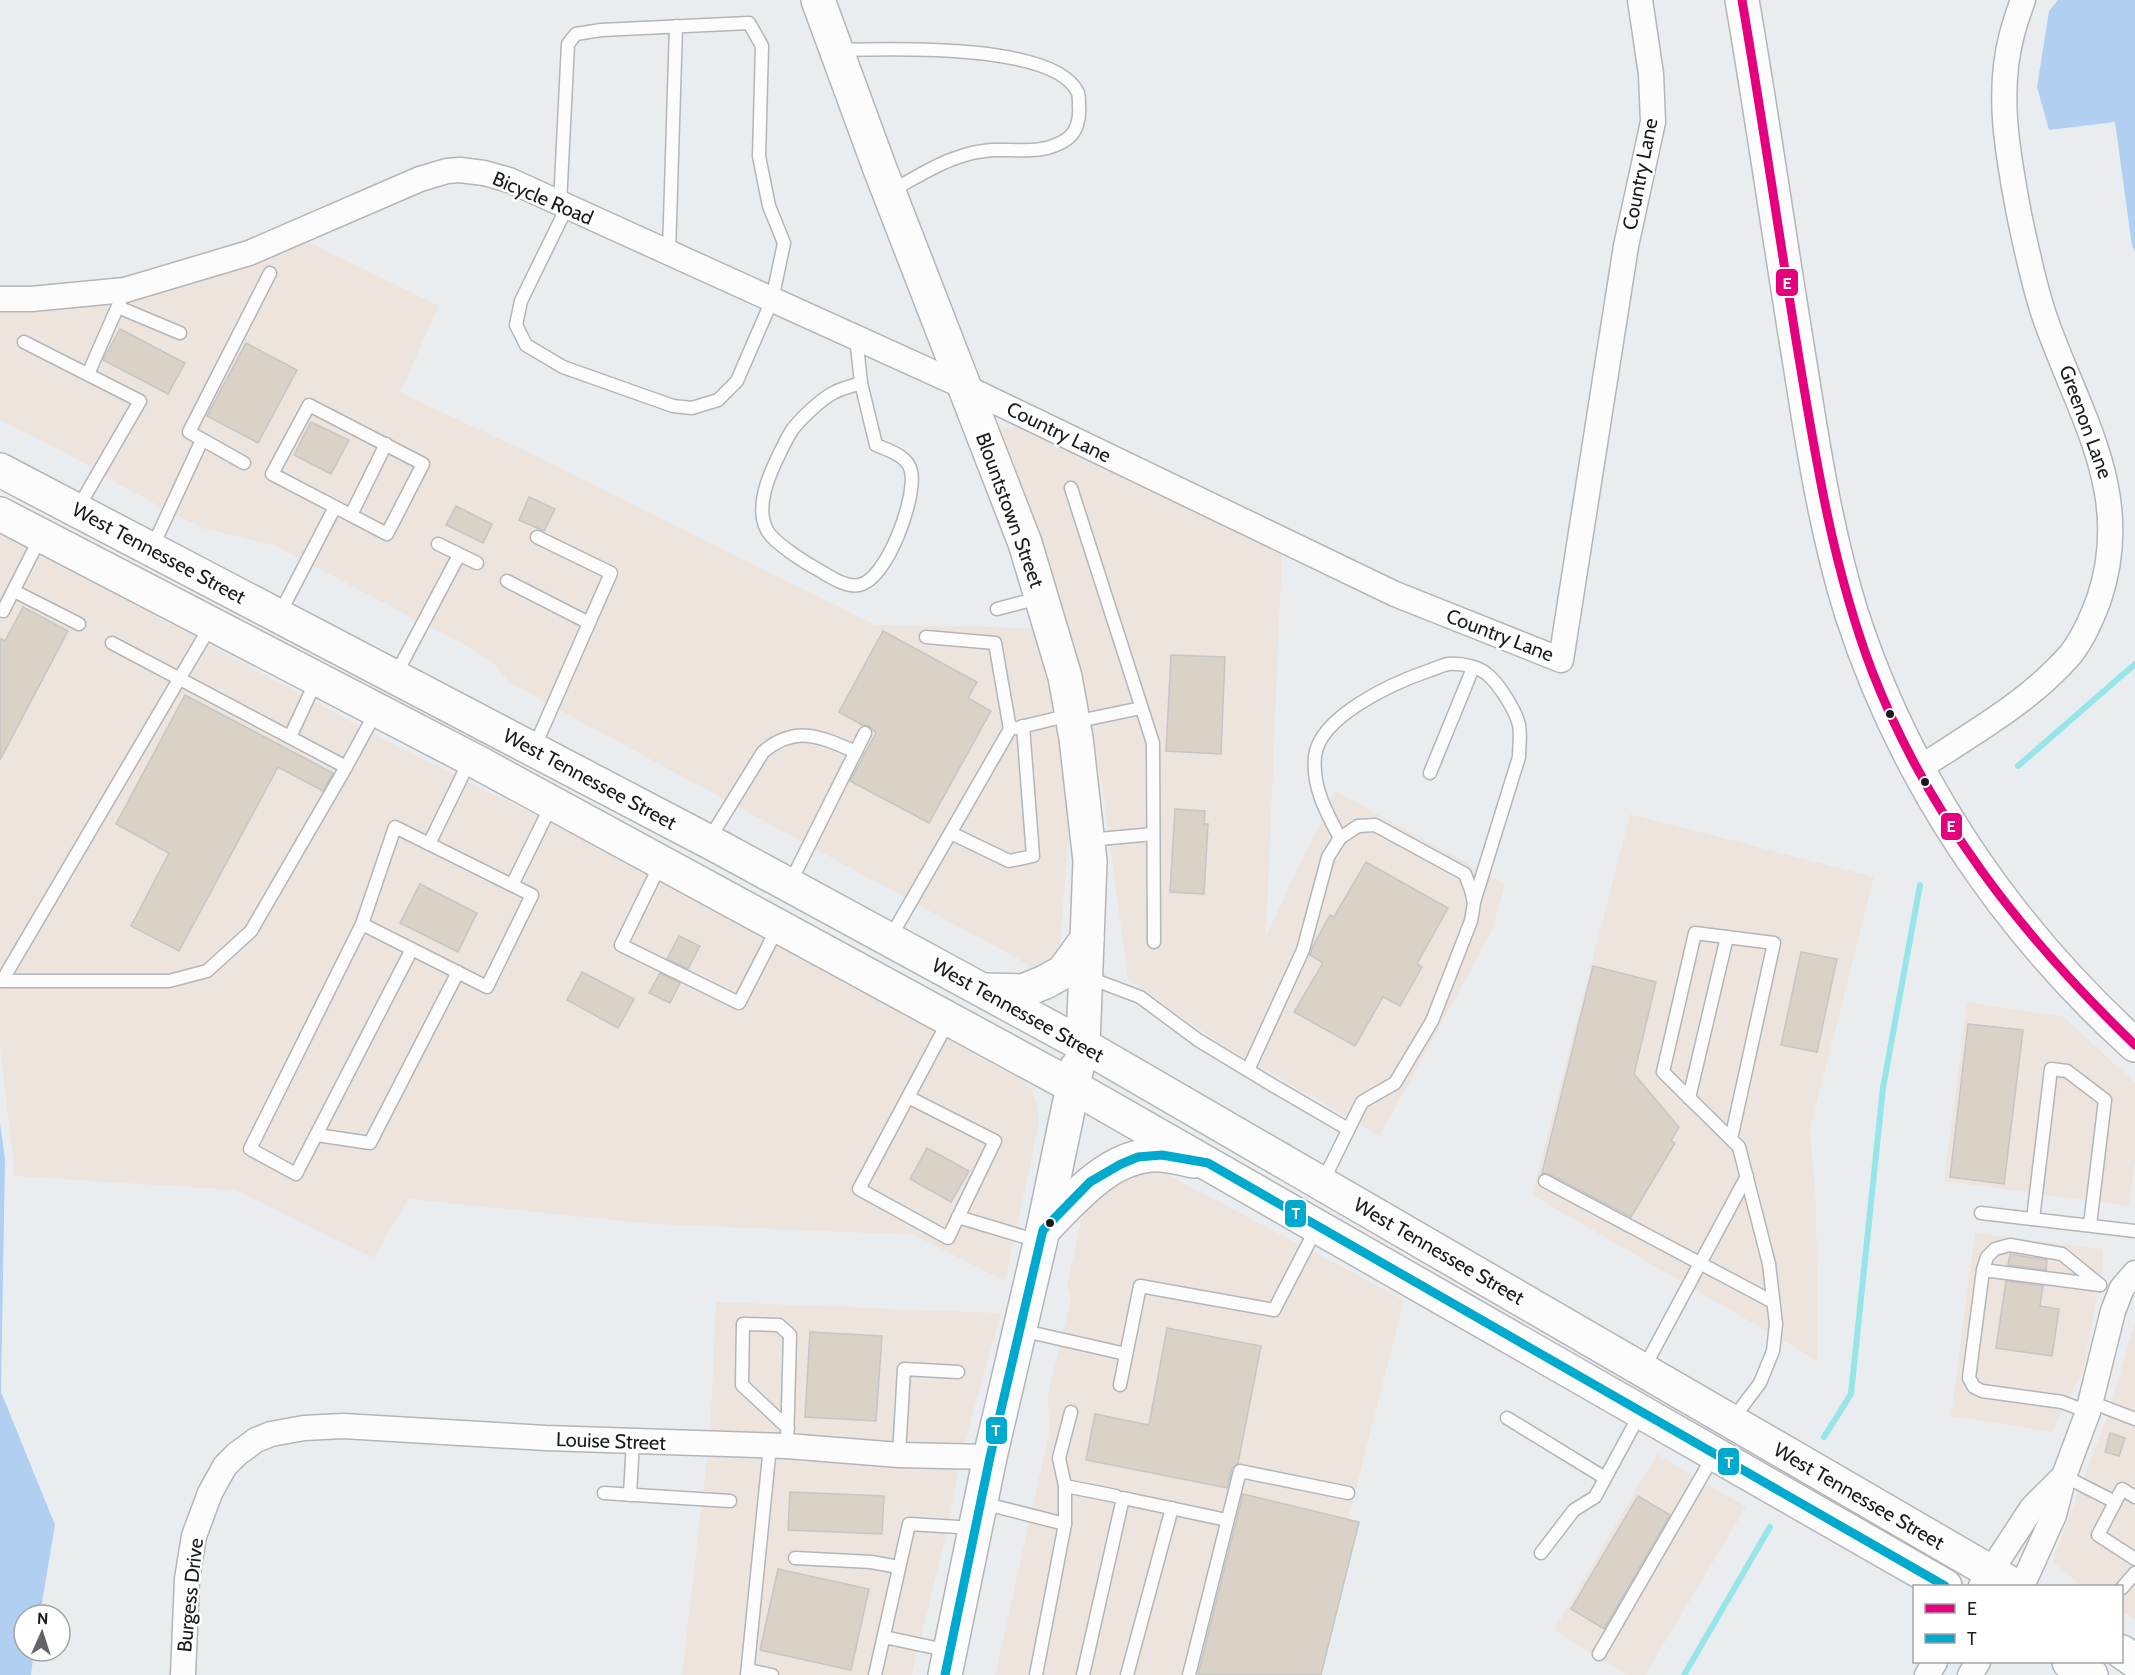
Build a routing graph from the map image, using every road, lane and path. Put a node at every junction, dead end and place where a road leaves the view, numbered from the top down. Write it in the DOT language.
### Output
graph roads {
  1 [pos="818,0"];
  2 [pos="1640,0"];
  3 [pos="1742,0"];
  4 [pos="2023,0"];
  5 [pos="676,26"];
  6 [pos="836,50"];
  7 [pos="889,192"];
  8 [pos="564,206"];
  9 [pos="669,253"];
  10 [pos="270,273"];
  11 [pos="122,298"];
  12 [pos="0,299"];
  13 [pos="772,300"];
  14 [pos="180,333"];
  15 [pos="856,337"];
  16 [pos="24,342"];
  17 [pos="88,374"];
  18 [pos="861,383"];
  19 [pos="965,387"];
  20 [pos="202,440"];
  21 [pos="386,444"];
  22 [pos="244,463"];
  23 [pos="0,470"];
  24 [pos="1071,488"];
  25 [pos="335,507"];
  26 [pos="76,510"];
  27 [pos="0,514"];
  28 [pos="351,515"];
  29 [pos="41,535"];
  30 [pos="537,537"];
  31 [pos="438,544"];
  32 [pos="151,549"];
  33 [pos="459,555"];
  34 [pos="477,563"];
  35 [pos="507,581"];
  36 [pos="14,591"];
  37 [pos="1042,597"];
  38 [pos="997,609"];
  39 [pos="0,610"];
  40 [pos="278,616"];
  41 [pos="589,623"];
  42 [pos="79,624"];
  43 [pos="212,624"];
  44 [pos="926,637"];
  45 [pos="112,643"];
  46 [pos="1473,668"];
  47 [pos="394,677"];
  48 [pos="180,678"];
  49 [pos="317,679"];
  50 [pos="1141,708"];
  51 [pos="377,710"];
  52 [pos="1072,718"];
  53 [pos="1016,728"];
  54 [pos="865,733"];
  55 [pos="290,737"];
  56 [pos="533,750"];
  57 [pos="856,752"];
  58 [pos="471,759"];
  59 [pos="346,767"];
  60 [pos="1918,769"];
  61 [pos="1430,773"];
  62 [pos="553,803"];
  63 [pos="951,833"];
  64 [pos="1153,834"];
  65 [pos="1340,838"];
  66 [pos="1088,840"];
  67 [pos="708,841"];
  68 [pos="429,844"];
  69 [pos="662,862"];
  70 [pos="512,885"];
  71 [pos="789,885"];
  72 [pos="1474,903"];
  73 [pos="362,924"];
  74 [pos="779,926"];
  75 [pos="1727,937"];
  76 [pos="889,939"];
  77 [pos="1087,939"];
  78 [pos="1154,942"];
  79 [pos="412,950"];
  80 [pos="458,972"];
  81 [pos="1085,977"];
  82 [pos="981,989"];
  83 [pos="949,1019"];
  84 [pos="1083,1045"];
  85 [pos="2135,1045"];
  86 [pos="1248,1070"];
  87 [pos="1072,1086"];
  88 [pos="908,1097"];
  89 [pos="1689,1098"];
  90 [pos="1348,1129"];
  91 [pos="317,1135"];
  92 [pos="1731,1139"];
  93 [pos="1209,1163"];
  94 [pos="1747,1176"];
  95 [pos="1545,1181"];
  96 [pos="1322,1183"];
  97 [pos="1981,1213"];
  98 [pos="958,1217"];
  99 [pos="2033,1219"];
  100 [pos="1318,1226"];
  101 [pos="2090,1226"];
  102 [pos="2135,1231"];
  103 [pos="1042,1236"];
  104 [pos="1700,1263"];
  105 [pos="1983,1270"];
  106 [pos="2125,1281"];
  107 [pos="1773,1302"];
  108 [pos="1019,1330"];
  109 [pos="1126,1354"];
  110 [pos="1643,1370"];
  111 [pos="958,1372"];
  112 [pos="1120,1384"];
  113 [pos="2090,1407"];
  114 [pos="1641,1411"];
  115 [pos="1071,1412"];
  116 [pos="1507,1418"];
  117 [pos="2135,1419"];
  118 [pos="1731,1421"];
  119 [pos="1673,1429"];
  120 [pos="782,1440"];
  121 [pos="633,1441"];
  122 [pos="1773,1445"];
  123 [pos="237,1454"];
  124 [pos="1715,1454"];
  125 [pos="899,1455"];
  126 [pos="990,1457"];
  127 [pos="2064,1476"];
  128 [pos="1605,1478"];
  129 [pos="1065,1485"];
  130 [pos="603,1493"];
  131 [pos="1348,1493"];
  132 [pos="630,1495"];
  133 [pos="1120,1497"];
  134 [pos="2135,1497"];
  135 [pos="730,1501"];
  136 [pos="2115,1502"];
  137 [pos="1172,1508"];
  138 [pos="978,1515"];
  139 [pos="1227,1520"];
  140 [pos="1065,1524"];
  141 [pos="1541,1552"];
  142 [pos="795,1558"];
  143 [pos="2135,1559"];
  144 [pos="900,1567"];
  145 [pos="2135,1573"];
  146 [pos="1995,1582"];
  147 [pos="1942,1585"];
  148 [pos="2023,1585"];
  149 [pos="2123,1586"];
  150 [pos="884,1637"];
  151 [pos="1599,1654"];
  152 [pos="948,1663"];
  153 [pos="2071,1663"];
  154 [pos="748,1672"];
  155 [pos="183,1675"];
  156 [pos="772,1675"];
  157 [pos="875,1675"];
  158 [pos="1035,1675"];
  159 [pos="1083,1675"];
  160 [pos="1127,1675"];
  161 [pos="1189,1675"];
  162 [pos="2091,1675"];
  1 -- 6 [label="main road, Blountstown Street"];
  2 -- 19 [label="street, Country Lane"];
  3 -- 60 [label="main road"];
  4 -- 60 [label="street, Greenon Lane"];
  5 -- 8 [label="lane"];
  5 -- 9 [label="lane"];
  5 -- 13 [label="lane"];
  6 -- 7 [label="main road, Blountstown Street"];
  6 -- 7 [label="lane"];
  7 -- 19 [label="main road, Blountstown Street"];
  8 -- 9 [label="street, Bicycle Road"];
  8 -- 11 [label="street, Bicycle Road"];
  8 -- 13 [label="lane"];
  9 -- 13 [label="street, Bicycle Road"];
  10 -- 20 [label="lane"];
  11 -- 12 [label="street, Bicycle Road"];
  11 -- 14 [label="lane"];
  11 -- 17 [label="lane"];
  13 -- 15 [label="street, Bicycle Road"];
  15 -- 18 [label="lane"];
  15 -- 19 [label="street, Bicycle Road"];
  16 -- 17 [label="lane"];
  17 -- 26 [label="lane"];
  18 -- 18 [label="lane"];
  19 -- 37 [label="main road, Blountstown Street"];
  20 -- 22 [label="lane"];
  20 -- 32 [label="lane"];
  21 -- 25 [label="lane"];
  21 -- 28 [label="lane"];
  21 -- 28 [label="lane"];
  23 -- 26 [label="main road, West Tennessee Street"];
  24 -- 50 [label="lane"];
  25 -- 28 [label="lane"];
  25 -- 40 [label="lane"];
  26 -- 32 [label="main road, West Tennessee Street"];
  27 -- 29 [label="main road, West Tennessee Street"];
  29 -- 36 [label="lane"];
  29 -- 43 [label="main road, West Tennessee Street"];
  30 -- 41 [label="lane"];
  31 -- 33 [label="lane"];
  32 -- 40 [label="main road, West Tennessee Street"];
  33 -- 34 [label="lane"];
  33 -- 47 [label="lane"];
  35 -- 41 [label="lane"];
  36 -- 39 [label="lane"];
  36 -- 42 [label="lane"];
  37 -- 38 [label="lane"];
  37 -- 52 [label="main road, Blountstown Street"];
  40 -- 47 [label="main road, West Tennessee Street"];
  41 -- 56 [label="lane"];
  43 -- 48 [label="lane"];
  43 -- 49 [label="main road, West Tennessee Street"];
  44 -- 53 [label="lane"];
  45 -- 48 [label="lane"];
  46 -- 61 [label="lane"];
  46 -- 65 [label="lane"];
  46 -- 72 [label="lane"];
  47 -- 51 [label="main road"];
  47 -- 56 [label="main road, West Tennessee Street"];
  48 -- 55 [label="lane"];
  48 -- 59 [label="lane"];
  49 -- 51 [label="main road, West Tennessee Street"];
  49 -- 55 [label="lane"];
  50 -- 52 [label="lane"];
  50 -- 64 [label="lane"];
  51 -- 58 [label="main road, West Tennessee Street"];
  51 -- 59 [label="lane"];
  52 -- 53 [label="lane"];
  52 -- 66 [label="main road, Blountstown Street"];
  53 -- 63 [label="lane"];
  53 -- 63 [label="lane"];
  54 -- 57 [label="lane"];
  55 -- 59 [label="lane"];
  56 -- 67 [label="main road, West Tennessee Street"];
  57 -- 67 [label="lane"];
  57 -- 71 [label="lane"];
  58 -- 62 [label="main road, West Tennessee Street"];
  58 -- 68 [label="lane"];
  60 -- 85 [label="main road"];
  62 -- 69 [label="main road, West Tennessee Street"];
  62 -- 70 [label="lane"];
  63 -- 76 [label="lane"];
  64 -- 66 [label="lane"];
  64 -- 78 [label="lane"];
  65 -- 72 [label="lane"];
  65 -- 86 [label="lane"];
  66 -- 77 [label="main road, Blountstown Street"];
  67 -- 71 [label="main road, West Tennessee Street"];
  68 -- 70 [label="lane"];
  68 -- 73 [label="lane"];
  69 -- 74 [label="main road, West Tennessee Street"];
  69 -- 74 [label="lane"];
  70 -- 80 [label="lane"];
  71 -- 76 [label="main road, West Tennessee Street"];
  72 -- 90 [label="lane"];
  73 -- 79 [label="lane"];
  73 -- 91 [label="lane"];
  74 -- 83 [label="main road, West Tennessee Street"];
  75 -- 89 [label="lane"];
  75 -- 89 [label="lane"];
  75 -- 92 [label="lane"];
  76 -- 82 [label="main road, West Tennessee Street"];
  77 -- 81 [label="main road, Blountstown Street"];
  77 -- 82 [label="main road"];
  79 -- 80 [label="lane"];
  79 -- 91 [label="lane"];
  80 -- 91 [label="lane"];
  81 -- 84 [label="main road, Blountstown Street"];
  81 -- 86 [label="lane"];
  82 -- 84 [label="main road, West Tennessee Street"];
  83 -- 87 [label="main road, West Tennessee Street"];
  83 -- 88 [label="lane"];
  84 -- 87 [label="main road, Blountstown Street"];
  84 -- 96 [label="main road, West Tennessee Street"];
  86 -- 90 [label="lane"];
  87 -- 93 [label="main road, West Tennessee Street"];
  87 -- 103 [label="main road, Blountstown Street"];
  88 -- 98 [label="lane"];
  88 -- 98 [label="lane"];
  89 -- 92 [label="lane"];
  90 -- 96 [label="lane"];
  92 -- 94 [label="lane"];
  93 -- 100 [label="main road, West Tennessee Street"];
  93 -- 103 [label="main road"];
  94 -- 104 [label="lane"];
  94 -- 107 [label="lane"];
  95 -- 104 [label="lane"];
  96 -- 110 [label="main road, West Tennessee Street"];
  97 -- 99 [label="lane"];
  98 -- 103 [label="lane"];
  99 -- 101 [label="lane"];
  99 -- 101 [label="lane"];
  100 -- 109 [label="lane"];
  100 -- 114 [label="main road, West Tennessee Street"];
  101 -- 102 [label="lane"];
  103 -- 108 [label="main road, Blountstown Street"];
  104 -- 107 [label="lane"];
  104 -- 110 [label="lane"];
  105 -- 106 [label="lane"];
  105 -- 106 [label="lane"];
  105 -- 113 [label="lane"];
  106 -- 113 [label="street"];
  107 -- 118 [label="lane"];
  108 -- 109 [label="lane"];
  108 -- 126 [label="main road, Blountstown Street"];
  109 -- 112 [label="lane"];
  110 -- 118 [label="main road, West Tennessee Street"];
  111 -- 125 [label="lane"];
  113 -- 117 [label="lane"];
  113 -- 127 [label="street"];
  114 -- 119 [label="main road, West Tennessee Street"];
  114 -- 128 [label="lane"];
  115 -- 129 [label="lane"];
  116 -- 128 [label="lane"];
  118 -- 119 [label="main road"];
  118 -- 122 [label="main road, West Tennessee Street"];
  119 -- 124 [label="main road, West Tennessee Street"];
  120 -- 120 [label="lane"];
  120 -- 121 [label="street, Louise Street"];
  120 -- 125 [label="street, Louise Street"];
  120 -- 154 [label="lane"];
  121 -- 123 [label="street, Louise Street"];
  121 -- 132 [label="lane"];
  122 -- 124 [label="main road"];
  122 -- 146 [label="main road, West Tennessee Street"];
  123 -- 155 [label="street, Burgess Drive"];
  124 -- 147 [label="main road, West Tennessee Street"];
  124 -- 151 [label="lane"];
  125 -- 126 [label="street, Louise Street"];
  126 -- 138 [label="main road, Blountstown Street"];
  127 -- 136 [label="lane"];
  127 -- 146 [label="street"];
  127 -- 148 [label="street"];
  128 -- 141 [label="lane"];
  129 -- 133 [label="lane"];
  129 -- 140 [label="lane"];
  130 -- 132 [label="lane"];
  131 -- 139 [label="lane"];
  132 -- 135 [label="lane"];
  133 -- 137 [label="lane"];
  133 -- 159 [label="lane"];
  134 -- 136 [label="lane"];
  136 -- 143 [label="lane"];
  137 -- 139 [label="lane"];
  137 -- 160 [label="lane"];
  138 -- 140 [label="lane"];
  138 -- 144 [label="lane"];
  138 -- 152 [label="main road, Blountstown Street"];
  139 -- 161 [label="lane"];
  140 -- 158 [label="lane"];
  142 -- 144 [label="lane"];
  144 -- 150 [label="lane"];
  145 -- 149 [label="lane"];
  150 -- 152 [label="lane"];
  150 -- 157 [label="lane"];
  153 -- 162 [label="main road"];
  154 -- 156 [label="lane"];
}
